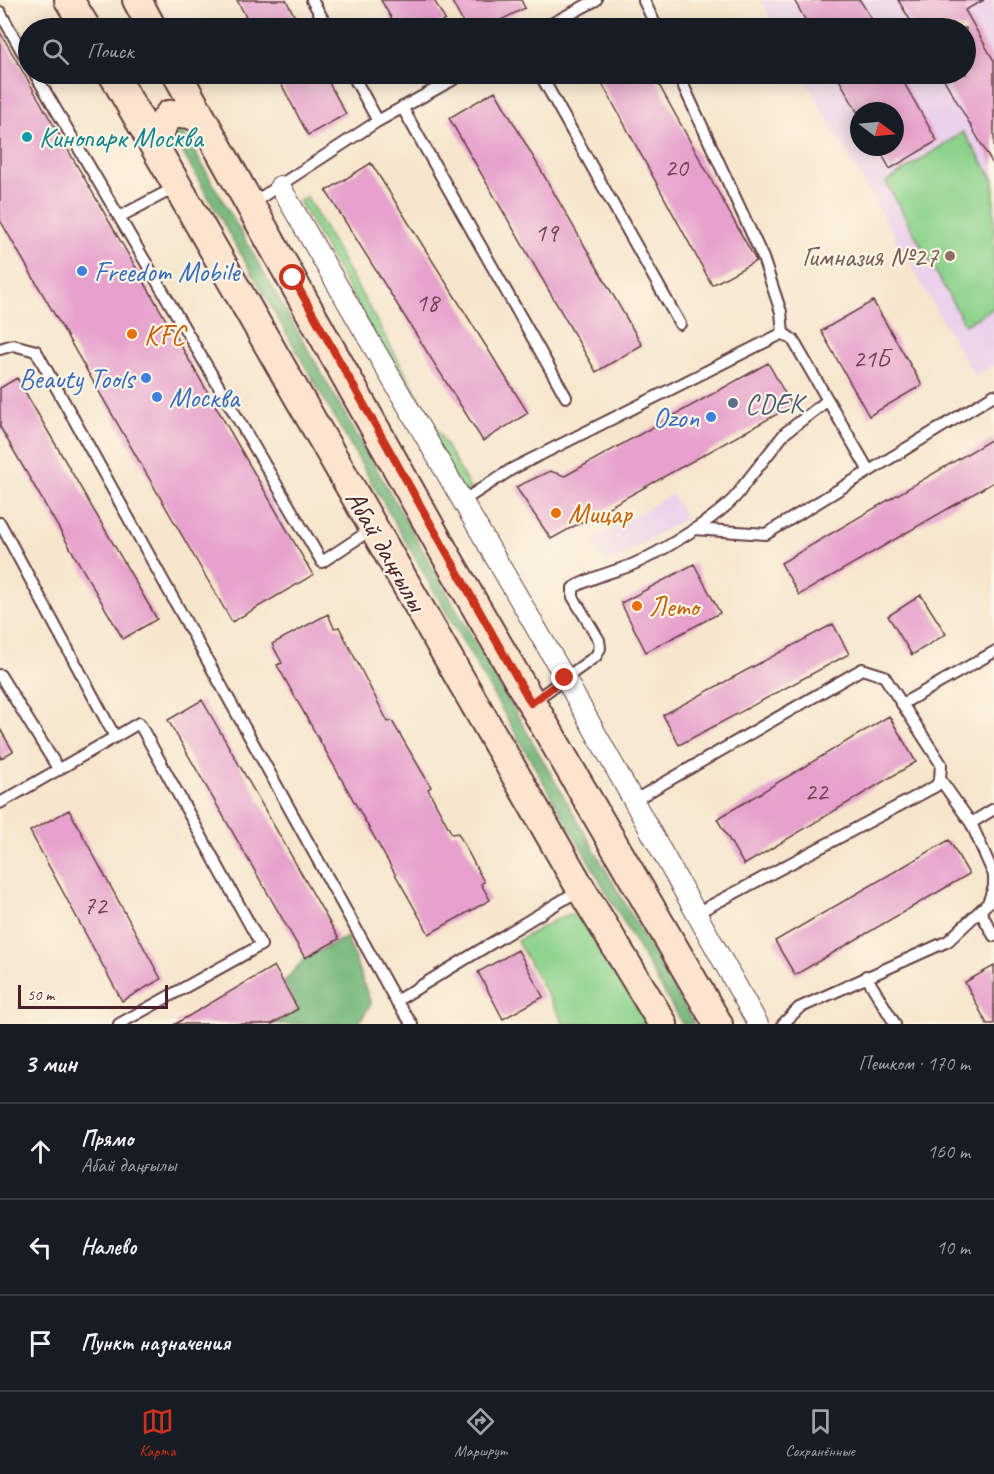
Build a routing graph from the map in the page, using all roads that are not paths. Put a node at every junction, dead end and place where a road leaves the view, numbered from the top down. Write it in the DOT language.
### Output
graph roads {
  1 [pos="69,0"];
  2 [pos="137,0"];
  3 [pos="312,0"];
  4 [pos="596,0"];
  5 [pos="643,0"];
  6 [pos="652,0"];
  7 [pos="0,12"];
  8 [pos="80,18"];
  9 [pos="147,18"];
  10 [pos="322,18"];
  11 [pos="563,18"];
  12 [pos="652,18"];
  13 [pos="18,44"];
  14 [pos="41,84"];
  15 [pos="119,84"];
  16 [pos="182,84"];
  17 [pos="358,84"];
  18 [pos="444,84"];
  19 [pos="546,84"];
  20 [pos="683,84"];
  21 [pos="402,107"];
  22 [pos="202,120"];
  23 [pos="378,121"];
  24 [pos="159,152"];
  25 [pos="178,186"];
  26 [pos="280,186"];
  27 [pos="250,205"];
  28 [pos="121,216"];
  29 [pos="680,324"];
  30 [pos="783,333"];
  31 [pos="0,349"];
  32 [pos="994,395"];
  33 [pos="566,397"];
  34 [pos="828,400"];
  35 [pos="869,471"];
  36 [pos="461,502"];
  37 [pos="0,523"];
  38 [pos="374,527"];
  39 [pos="694,529"];
  40 [pos="994,652"];
  41 [pos="0,675"];
  42 [pos="565,678"];
  43 [pos="531,703"];
  44 [pos="902,704"];
  45 [pos="115,737"];
  46 [pos="59,770"];
  47 [pos="940,779"];
  48 [pos="633,801"];
  49 [pos="0,802"];
  50 [pos="994,809"];
  51 [pos="971,823"];
  52 [pos="581,889"];
  53 [pos="980,911"];
  54 [pos="695,914"];
  55 [pos="994,936"];
  56 [pos="866,975"];
  57 [pos="396,1000"];
  58 [pos="120,1024"];
  59 [pos="412,1024"];
  60 [pos="663,1024"];
  61 [pos="718,1024"];
  62 [pos="758,1024"];
  63 [pos="783,1024"];
  64 [pos="895,1024"];
  1 -- 8 [label="main road"];
  2 -- 9 [label="main road"];
  3 -- 10 [label="lane"];
  4 -- 11 [label="lane"];
  5 -- 6 [label="lane"];
  5 -- 12 [label="lane"];
  7 -- 13 [label="lane"];
  14 -- 28 [label="lane"];
  15 -- 24 [label="main road, Абай даңғылы"];
  16 -- 22 [label="main road, Абай даңғылы"];
  17 -- 23 [label="lane"];
  18 -- 21 [label="lane"];
  19 -- 29 [label="lane"];
  20 -- 30 [label="lane"];
  21 -- 23 [label="lane"];
  21 -- 33 [label="lane"];
  22 -- 24 [label="main road"];
  22 -- 27 [label="main road, Абай даңғылы"];
  23 -- 26 [label="lane"];
  24 -- 25 [label="main road, Абай даңғылы"];
  25 -- 28 [label="lane"];
  25 -- 38 [label="main road, Абай даңғылы"];
  26 -- 27 [label="lane"];
  26 -- 36 [label="street"];
  27 -- 43 [label="main road, Абай даңғылы"];
  28 -- 38 [label="lane"];
  30 -- 34 [label="lane"];
  30 -- 36 [label="lane"];
  31 -- 57 [label="lane"];
  32 -- 35 [label="lane"];
  34 -- 35 [label="lane"];
  34 -- 39 [label="lane"];
  35 -- 39 [label="lane"];
  36 -- 42 [label="street"];
  37 -- 45 [label="lane"];
  38 -- 52 [label="main road, Абай даңғылы"];
  39 -- 42 [label="lane"];
  40 -- 44 [label="lane"];
  41 -- 46 [label="lane"];
  42 -- 43 [label="lane"];
  42 -- 48 [label="street"];
  43 -- 61 [label="main road, Абай даңғылы"];
  44 -- 47 [label="lane"];
  44 -- 48 [label="lane"];
  45 -- 46 [label="lane"];
  45 -- 58 [label="lane"];
  46 -- 49 [label="lane"];
  47 -- 51 [label="lane"];
  47 -- 54 [label="lane"];
  48 -- 54 [label="street"];
  50 -- 51 [label="lane"];
  51 -- 53 [label="lane"];
  52 -- 57 [label="lane"];
  52 -- 60 [label="main road, Абай даңғылы"];
  53 -- 55 [label="lane"];
  53 -- 56 [label="lane"];
  54 -- 62 [label="street"];
  56 -- 63 [label="lane"];
  56 -- 64 [label="lane"];
  57 -- 59 [label="lane"];
}
